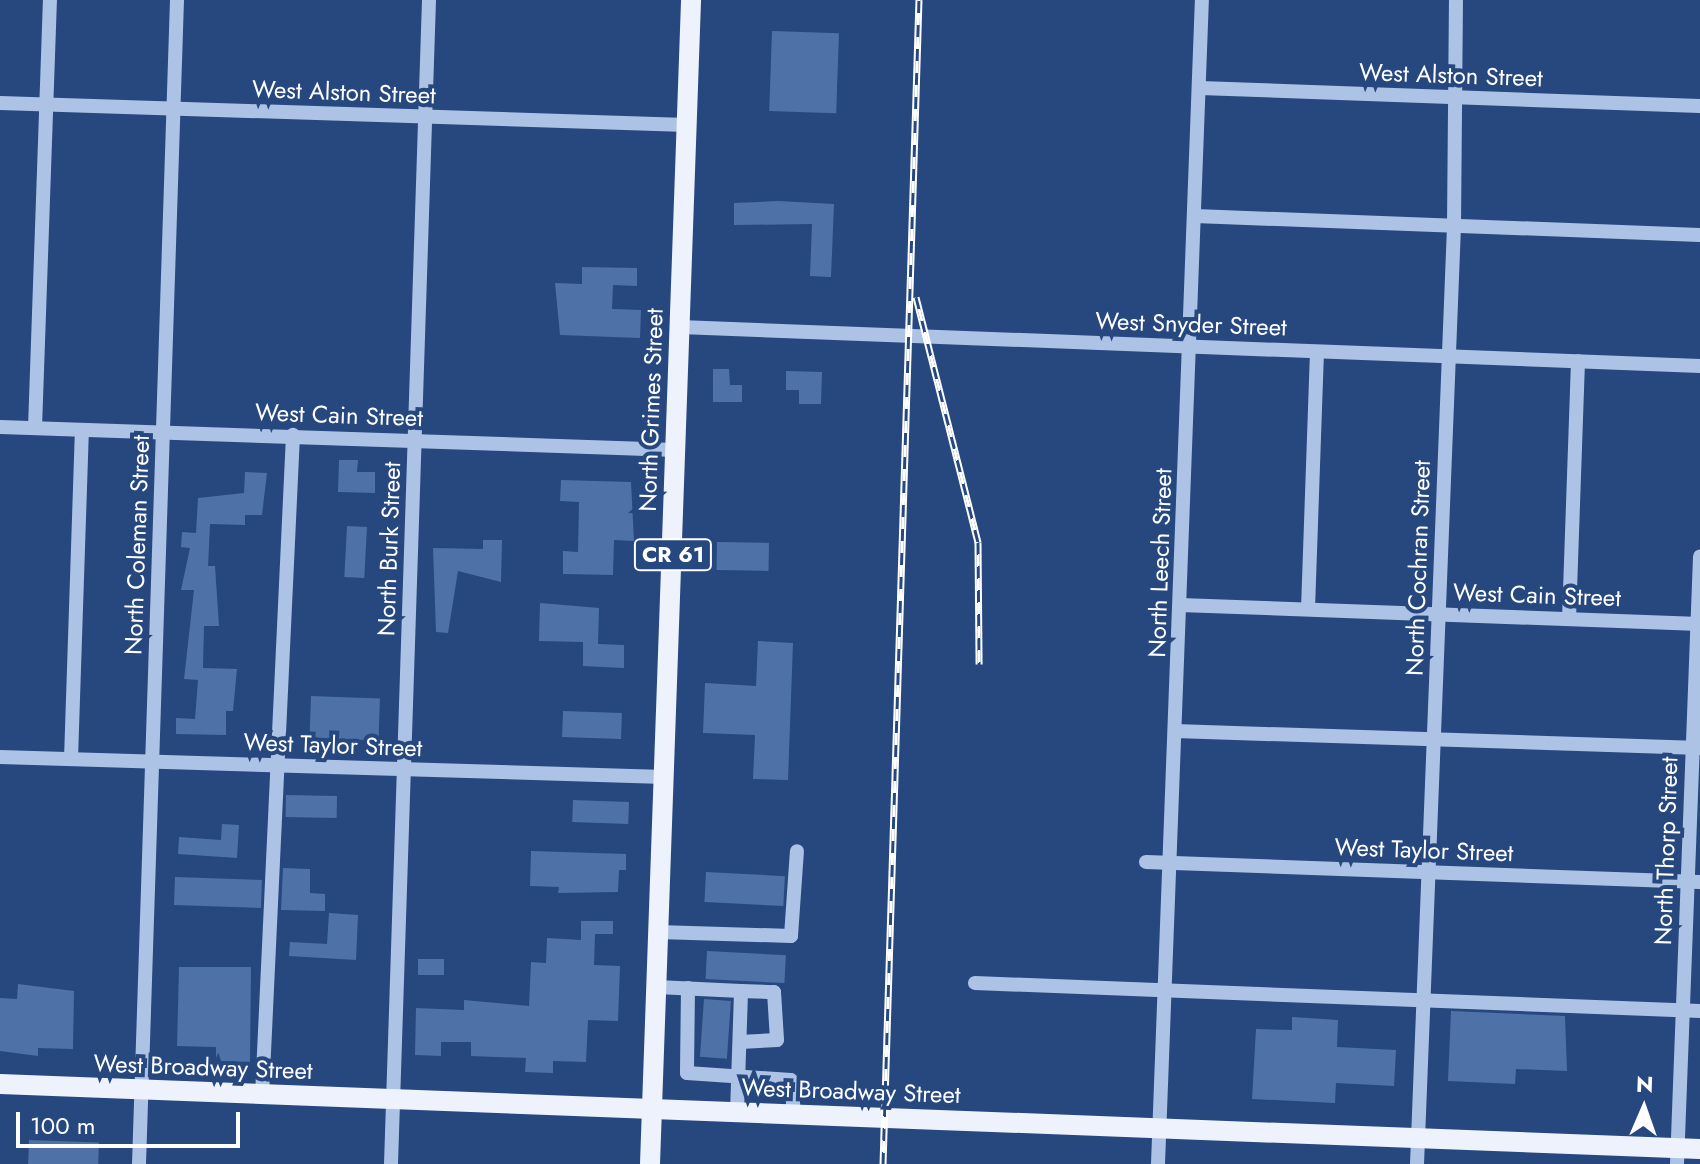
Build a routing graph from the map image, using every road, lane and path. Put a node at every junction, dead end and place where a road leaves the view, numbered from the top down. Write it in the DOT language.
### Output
graph roads {
  1 [pos="50,0"];
  2 [pos="177,0"];
  3 [pos="429,0"];
  4 [pos="691,0"];
  5 [pos="1202,0"];
  6 [pos="1456,0"];
  7 [pos="1200,88"];
  8 [pos="1452,97"];
  9 [pos="0,103"];
  10 [pos="47,104"];
  11 [pos="1700,106"];
  12 [pos="174,109"];
  13 [pos="426,117"];
  14 [pos="687,125"];
  15 [pos="1195,216"];
  16 [pos="1454,225"];
  17 [pos="1700,235"];
  18 [pos="680,327"];
  19 [pos="1191,347"];
  20 [pos="1317,352"];
  21 [pos="1449,357"];
  22 [pos="1578,361"];
  23 [pos="1700,366"];
  24 [pos="0,427"];
  25 [pos="35,428"];
  26 [pos="82,430"];
  27 [pos="162,431"];
  28 [pos="293,435"];
  29 [pos="415,439"];
  30 [pos="676,450"];
  31 [pos="1700,556"];
  32 [pos="1180,605"];
  33 [pos="1308,609"];
  34 [pos="1439,614"];
  35 [pos="1569,619"];
  36 [pos="1699,624"];
  37 [pos="1175,731"];
  38 [pos="1433,741"];
  39 [pos="1696,748"];
  40 [pos="0,757"];
  41 [pos="71,759"];
  42 [pos="153,761"];
  43 [pos="277,765"];
  44 [pos="403,769"];
  45 [pos="665,777"];
  46 [pos="797,851"];
  47 [pos="1146,862"];
  48 [pos="1170,862"];
  49 [pos="1428,872"];
  50 [pos="1693,882"];
  51 [pos="658,932"];
  52 [pos="975,983"];
  53 [pos="657,987"];
  54 [pos="688,988"];
  55 [pos="1165,990"];
  56 [pos="741,991"];
  57 [pos="1423,1002"];
  58 [pos="1681,1011"];
  59 [pos="1700,1011"];
  60 [pos="740,1042"];
  61 [pos="739,1078"];
  62 [pos="0,1084"];
  63 [pos="141,1091"];
  64 [pos="262,1095"];
  65 [pos="393,1100"];
  66 [pos="652,1110"];
  67 [pos="737,1113"];
  68 [pos="794,1115"];
  69 [pos="1159,1128"];
  70 [pos="1418,1138"];
  71 [pos="1700,1149"];
  72 [pos="1677,1156"];
  73 [pos="139,1164"];
  74 [pos="391,1164"];
  75 [pos="650,1164"];
  76 [pos="1158,1164"];
  77 [pos="1417,1164"];
  1 -- 10 [label="street"];
  2 -- 12 [label="street, North Coleman Street"];
  3 -- 13 [label="street, North Burk Street"];
  4 -- 14 [label="main road, North Grimes Street / CR 61"];
  5 -- 7 [label="street, North Leech Street"];
  6 -- 8 [label="street, North Cochran Street"];
  7 -- 8 [label="street, West Alston Street"];
  7 -- 15 [label="street, North Leech Street"];
  8 -- 11 [label="street, West Alston Street"];
  8 -- 16 [label="street, North Cochran Street"];
  9 -- 10 [label="street, West Alston Street"];
  10 -- 12 [label="street, West Alston Street"];
  10 -- 25 [label="street"];
  12 -- 13 [label="street, West Alston Street"];
  12 -- 27 [label="street, North Coleman Street"];
  13 -- 14 [label="street, West Alston Street"];
  13 -- 29 [label="street, North Burk Street"];
  14 -- 18 [label="main road, North Grimes Street / CR 61"];
  15 -- 16 [label="street"];
  15 -- 19 [label="street, North Leech Street"];
  16 -- 17 [label="street"];
  16 -- 21 [label="street, North Cochran Street"];
  18 -- 19 [label="street, West Snyder Street"];
  18 -- 30 [label="main road, North Grimes Street / CR 61"];
  19 -- 20 [label="street, West Snyder Street"];
  19 -- 32 [label="street, North Leech Street"];
  20 -- 21 [label="street, West Snyder Street"];
  20 -- 33 [label="street"];
  21 -- 22 [label="street, West Snyder Street"];
  21 -- 34 [label="street, North Cochran Street"];
  22 -- 23 [label="street, West Snyder Street"];
  22 -- 35 [label="street"];
  24 -- 25 [label="street, West Cain Street"];
  25 -- 26 [label="street, West Cain Street"];
  26 -- 27 [label="street, West Cain Street"];
  26 -- 41 [label="street"];
  27 -- 28 [label="street, West Cain Street"];
  27 -- 42 [label="street, North Coleman Street"];
  28 -- 29 [label="street, West Cain Street"];
  28 -- 43 [label="street"];
  29 -- 30 [label="street, West Cain Street"];
  29 -- 44 [label="street, North Burk Street"];
  30 -- 45 [label="main road, North Grimes Street / CR 61"];
  31 -- 36 [label="street, North Thorp Street"];
  32 -- 33 [label="street, West Cain Street"];
  32 -- 37 [label="street, North Leech Street"];
  33 -- 34 [label="street, West Cain Street"];
  34 -- 35 [label="street, West Cain Street"];
  34 -- 38 [label="street, North Cochran Street"];
  35 -- 36 [label="street, West Cain Street"];
  36 -- 39 [label="street, North Thorp Street"];
  37 -- 38 [label="street"];
  37 -- 48 [label="street, North Leech Street"];
  38 -- 39 [label="street"];
  38 -- 49 [label="street, North Cochran Street"];
  39 -- 50 [label="street, North Thorp Street"];
  40 -- 41 [label="street, West Taylor Street"];
  41 -- 42 [label="street, West Taylor Street"];
  42 -- 43 [label="street, West Taylor Street"];
  42 -- 63 [label="street, North Coleman Street"];
  43 -- 44 [label="street, West Taylor Street"];
  43 -- 64 [label="street"];
  44 -- 45 [label="street, West Taylor Street"];
  44 -- 65 [label="street, North Burk Street"];
  45 -- 51 [label="main road, North Grimes Street / CR 61"];
  46 -- 51 [label="street"];
  47 -- 48 [label="street, West Taylor Street"];
  48 -- 49 [label="street, West Taylor Street"];
  48 -- 55 [label="street, North Leech Street"];
  49 -- 50 [label="street, West Taylor Street"];
  49 -- 57 [label="street, North Cochran Street"];
  50 -- 58 [label="street, North Thorp Street"];
  51 -- 53 [label="main road, North Grimes Street / CR 61"];
  52 -- 55 [label="street"];
  53 -- 54 [label="street"];
  53 -- 66 [label="main road, North Grimes Street / CR 61"];
  54 -- 56 [label="street"];
  54 -- 61 [label="street"];
  55 -- 57 [label="street"];
  55 -- 69 [label="street, North Leech Street"];
  56 -- 60 [label="street"];
  56 -- 60 [label="street"];
  57 -- 58 [label="street"];
  57 -- 70 [label="street, North Cochran Street"];
  58 -- 59 [label="street"];
  58 -- 72 [label="street, North Thorp Street"];
  60 -- 61 [label="street"];
  61 -- 67 [label="street"];
  61 -- 68 [label="street"];
  62 -- 63 [label="main road, West Broadway Street"];
  63 -- 64 [label="main road, West Broadway Street"];
  63 -- 73 [label="street, North Coleman Street"];
  64 -- 65 [label="main road, West Broadway Street"];
  65 -- 66 [label="main road, West Broadway Street"];
  65 -- 74 [label="street, North Burk Street"];
  66 -- 67 [label="main road, West Broadway Street"];
  66 -- 75 [label="main road, CR 61"];
  67 -- 68 [label="main road, West Broadway Street"];
  68 -- 69 [label="main road, West Broadway Street"];
  69 -- 70 [label="main road, West Broadway Street"];
  69 -- 76 [label="street, North Leech Street"];
  70 -- 72 [label="main road, West Broadway Street"];
  70 -- 77 [label="street, North Cochran Street"];
  71 -- 72 [label="main road, West Broadway Street"];
}
